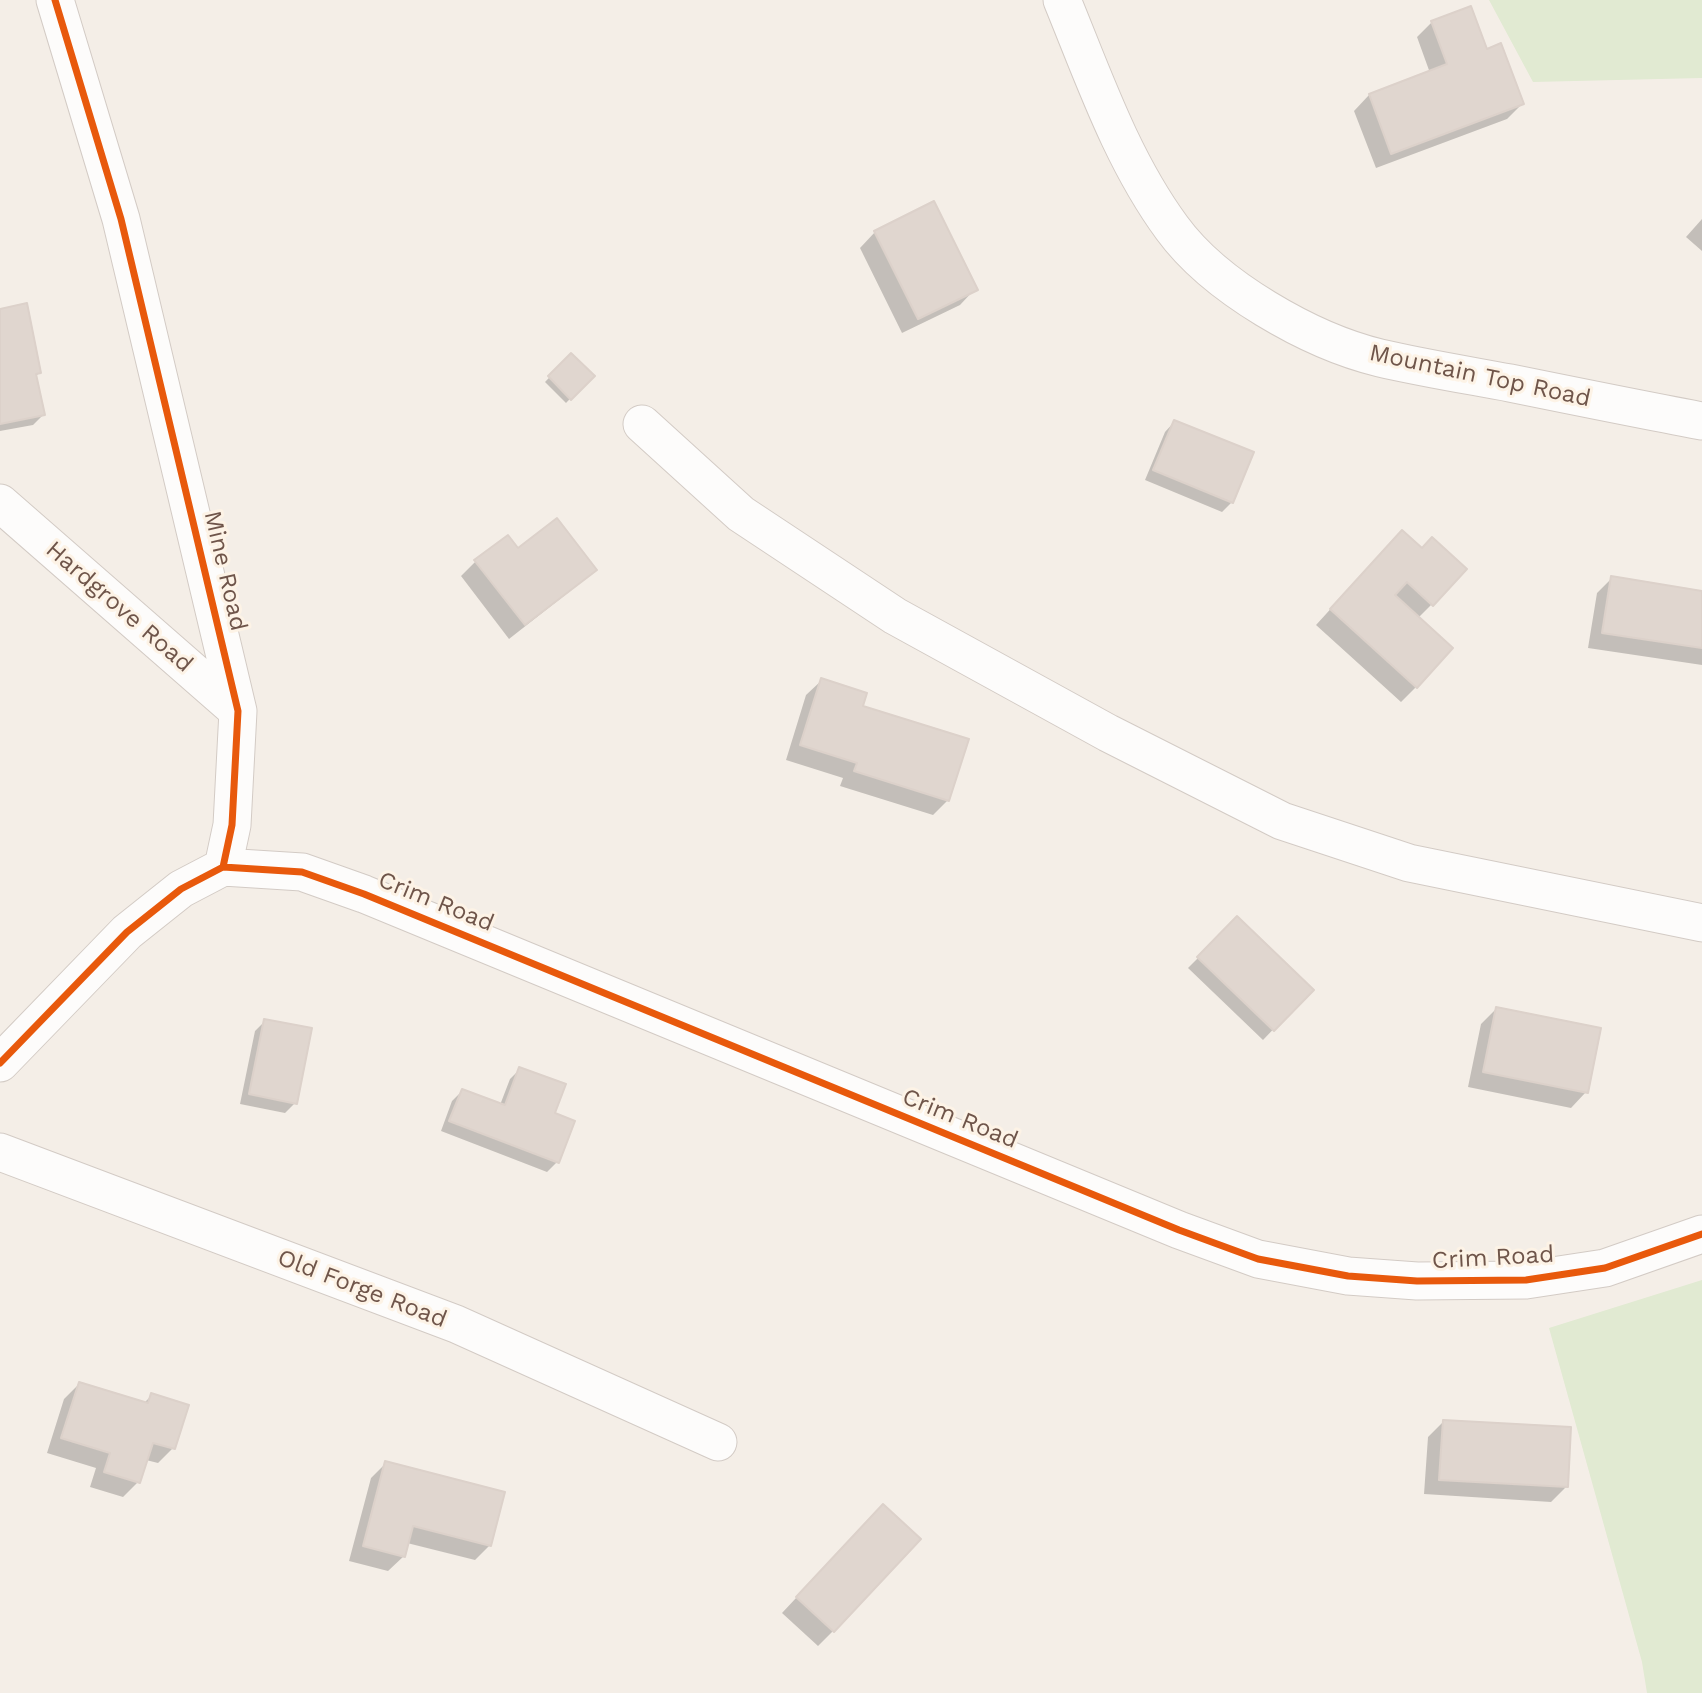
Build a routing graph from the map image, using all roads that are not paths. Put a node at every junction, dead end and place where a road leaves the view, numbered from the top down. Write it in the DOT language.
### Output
graph roads {
  1 [pos="55,0"];
  2 [pos="1062,0"];
  3 [pos="1702,421"];
  4 [pos="642,424"];
  5 [pos="0,503"];
  6 [pos="238,711"];
  7 [pos="223,867"];
  8 [pos="1702,923"];
  9 [pos="0,1063"];
  10 [pos="0,1152"];
  11 [pos="1702,1234"];
  12 [pos="718,1442"];
  1 -- 6 [label="street, Mine Road"];
  2 -- 3 [label="street, Mountain Top Road"];
  4 -- 8 [label="street"];
  5 -- 6 [label="street, Hardgrove Road"];
  6 -- 7 [label="street, Mine Road"];
  7 -- 9 [label="street"];
  7 -- 11 [label="street, Crim Road"];
  10 -- 12 [label="street, Old Forge Road"];
}
